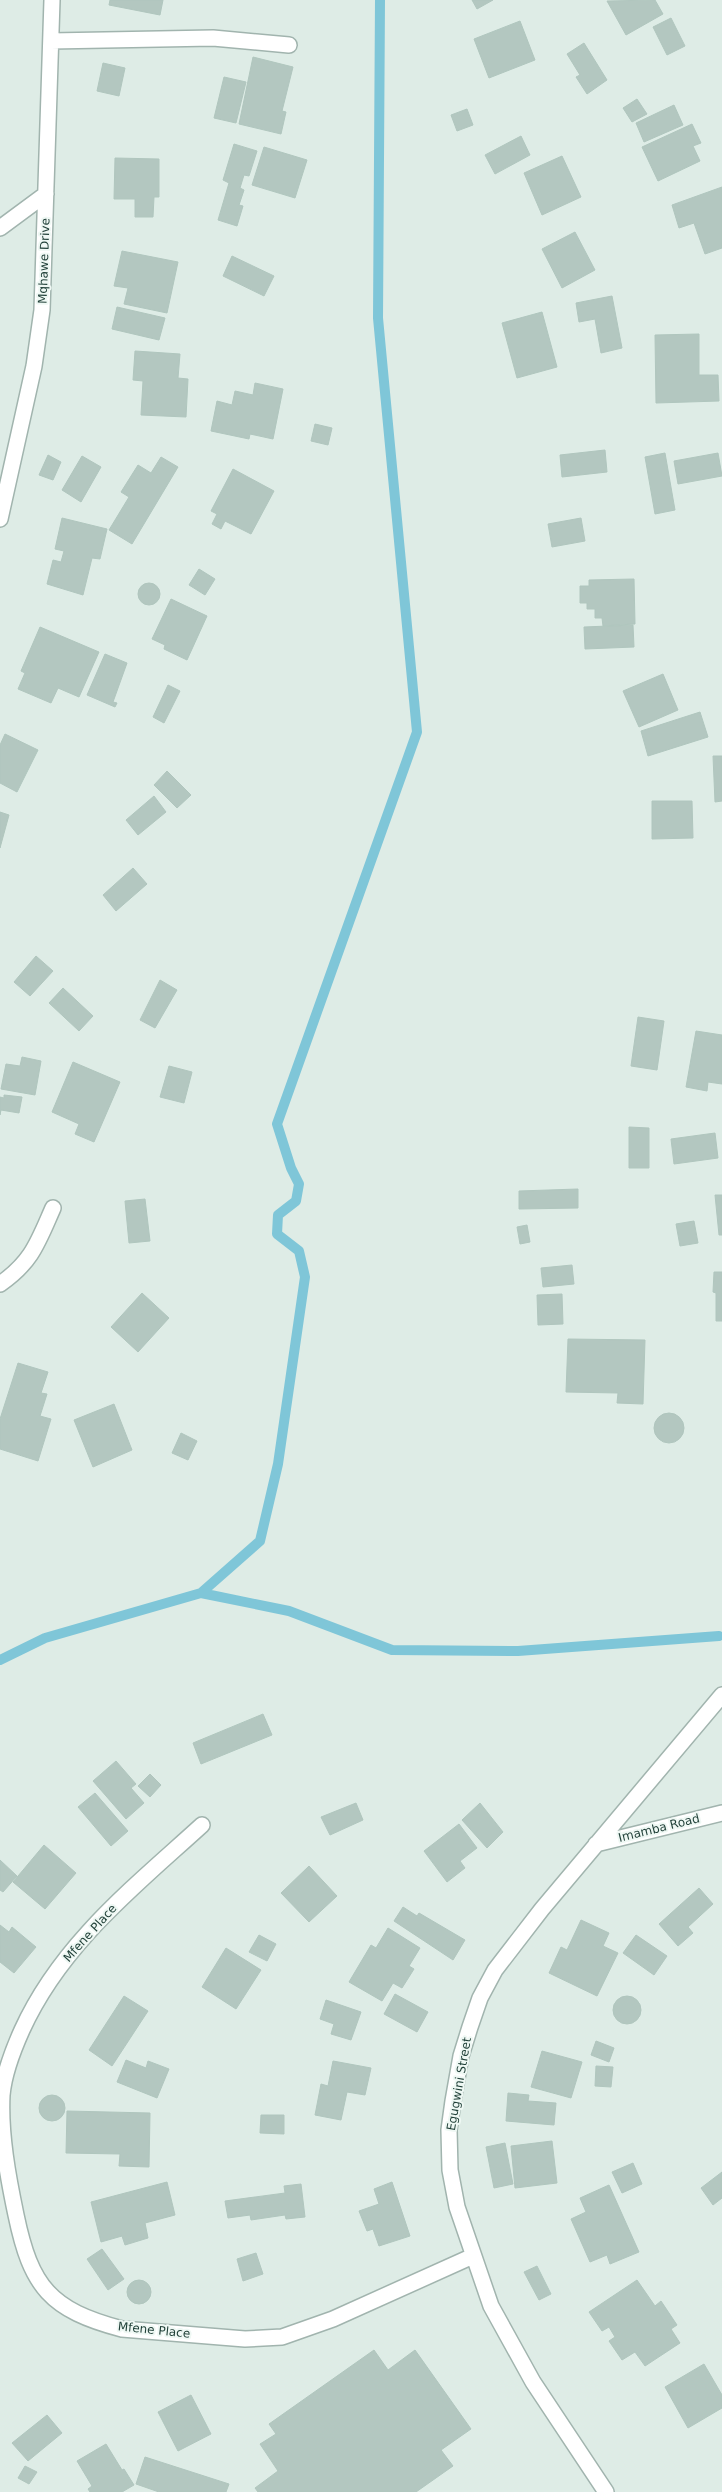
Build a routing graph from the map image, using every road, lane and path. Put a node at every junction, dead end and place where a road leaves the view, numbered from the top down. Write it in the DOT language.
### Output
graph roads {
  1 [pos="52,0"];
  2 [pos="51,41"];
  3 [pos="289,45"];
  4 [pos="46,194"];
  5 [pos="0,228"];
  6 [pos="0,519"];
  7 [pos="53,1208"];
  8 [pos="0,1284"];
  9 [pos="722,1695"];
  10 [pos="722,1812"];
  11 [pos="202,1825"];
  12 [pos="596,1844"];
  13 [pos="473,2256"];
  14 [pos="606,2492"];
  1 -- 2 [label="street, Mqhawe Drive"];
  2 -- 3 [label="street"];
  2 -- 4 [label="street, Mqhawe Drive"];
  4 -- 5 [label="street"];
  4 -- 6 [label="street, Mqhawe Drive"];
  7 -- 8 [label="street"];
  9 -- 12 [label="street, Egugwini Street"];
  10 -- 12 [label="street, Imamba Road"];
  11 -- 13 [label="street, Mfene Place"];
  12 -- 13 [label="street, Egugwini Street"];
  13 -- 14 [label="street, Egugwini Street"];
}
